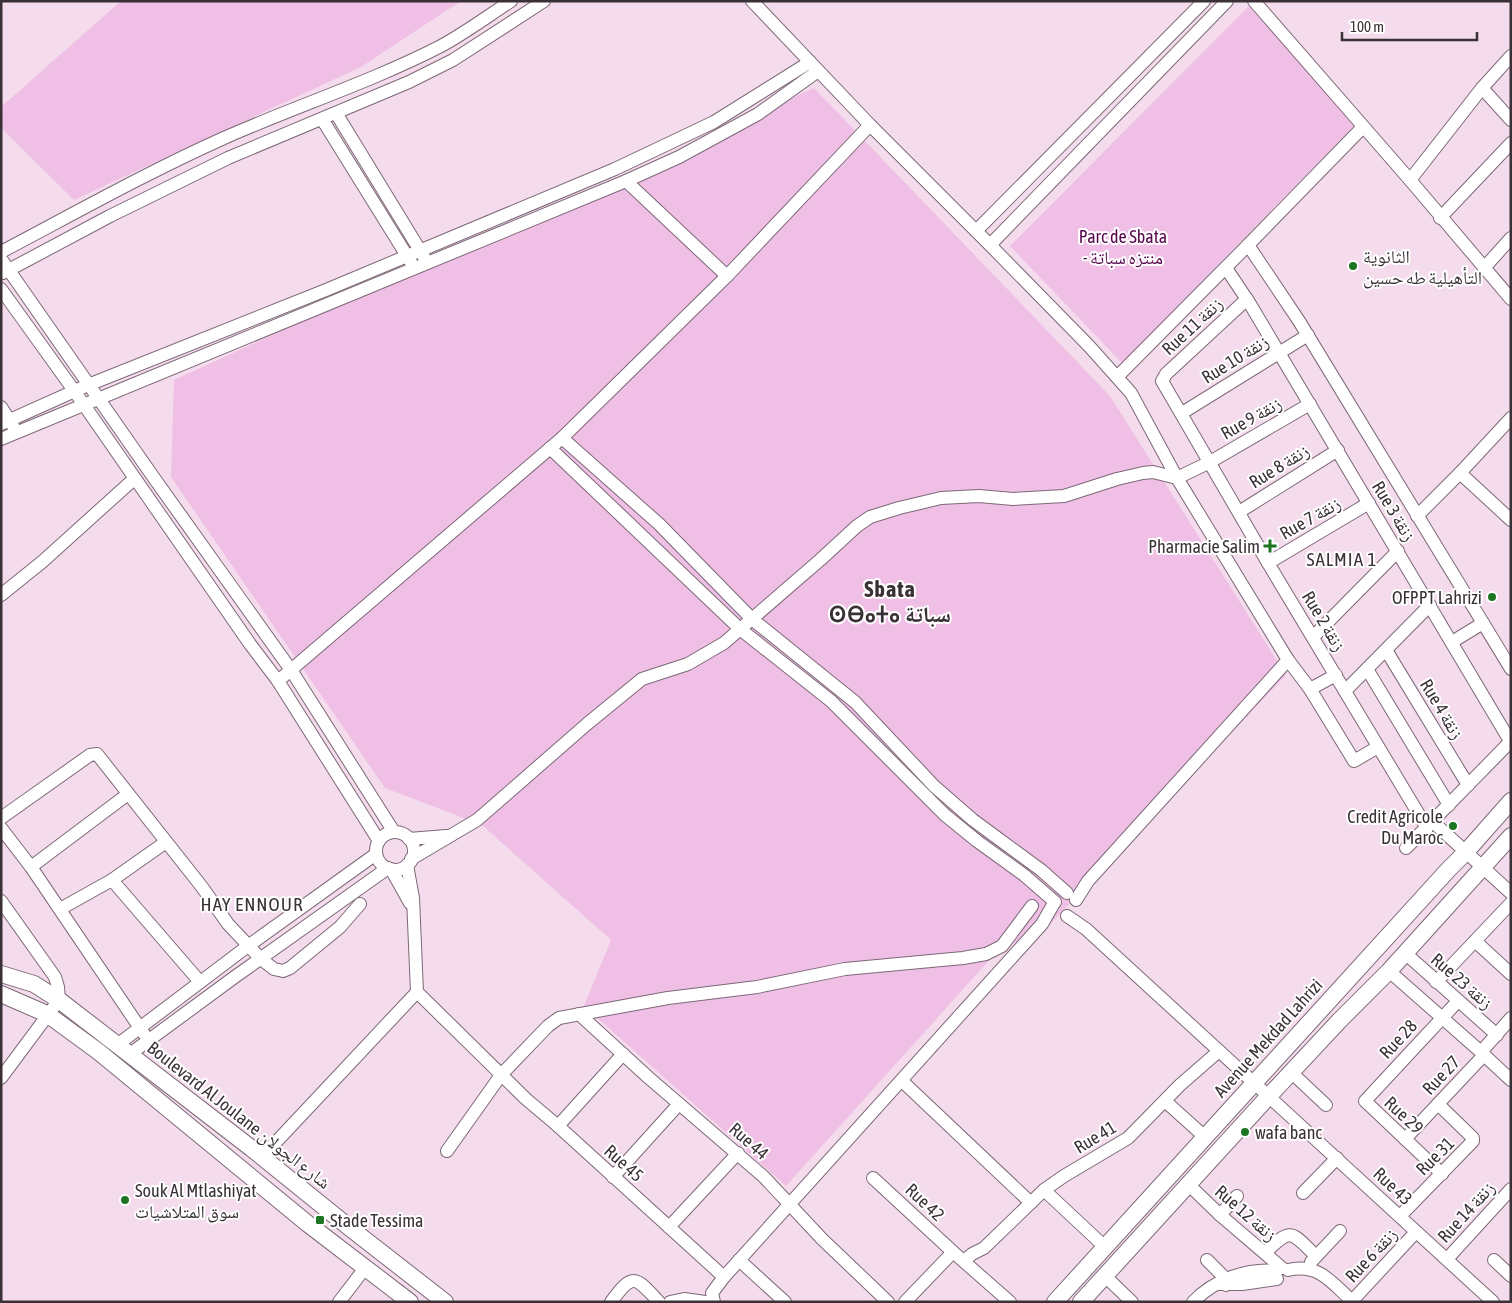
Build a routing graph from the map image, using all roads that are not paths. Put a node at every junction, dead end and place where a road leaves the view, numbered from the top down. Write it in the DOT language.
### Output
graph roads {
  1 [pos="511,1"];
  2 [pos="544,1"];
  3 [pos="752,1"];
  4 [pos="1204,1"];
  5 [pos="1228,1"];
  6 [pos="1254,1"];
  7 [pos="1511,56"];
  8 [pos="814,66"];
  9 [pos="1482,88"];
  10 [pos="336,113"];
  11 [pos="322,119"];
  12 [pos="1511,120"];
  13 [pos="870,125"];
  14 [pos="1362,127"];
  15 [pos="1511,143"];
  16 [pos="1410,180"];
  17 [pos="626,181"];
  18 [pos="1440,218"];
  19 [pos="976,231"];
  20 [pos="1511,238"];
  21 [pos="990,245"];
  22 [pos="1248,245"];
  23 [pos="420,251"];
  24 [pos="1,252"];
  25 [pos="408,257"];
  26 [pos="428,264"];
  27 [pos="4,268"];
  28 [pos="1226,268"];
  29 [pos="1484,268"];
  30 [pos="415,269"];
  31 [pos="727,276"];
  32 [pos="1,289"];
  33 [pos="1247,299"];
  34 [pos="1511,299"];
  35 [pos="1308,335"];
  36 [pos="1280,352"];
  37 [pos="1117,377"];
  38 [pos="1162,379"];
  39 [pos="88,385"];
  40 [pos="75,392"];
  41 [pos="98,399"];
  42 [pos="1310,404"];
  43 [pos="84,406"];
  44 [pos="1,407"];
  45 [pos="1182,413"];
  46 [pos="1511,418"];
  47 [pos="5,422"];
  48 [pos="17,433"];
  49 [pos="562,438"];
  50 [pos="1,439"];
  51 [pos="550,448"];
  52 [pos="1338,450"];
  53 [pos="1210,462"];
  54 [pos="1460,473"];
  55 [pos="1178,478"];
  56 [pos="134,479"];
  57 [pos="1369,503"];
  58 [pos="1239,512"];
  59 [pos="1417,516"];
  60 [pos="1511,520"];
  61 [pos="1398,551"];
  62 [pos="1268,563"];
  63 [pos="1,595"];
  64 [pos="1430,606"];
  65 [pos="752,619"];
  66 [pos="1482,623"];
  67 [pos="740,629"];
  68 [pos="1313,637"];
  69 [pos="1452,642"];
  70 [pos="1386,650"];
  71 [pos="1288,660"];
  72 [pos="1367,669"];
  73 [pos="1511,669"];
  74 [pos="292,670"];
  75 [pos="1336,674"];
  76 [pos="278,681"];
  77 [pos="1310,689"];
  78 [pos="1346,690"];
  79 [pos="1511,741"];
  80 [pos="1378,747"];
  81 [pos="1468,785"];
  82 [pos="128,794"];
  83 [pos="1511,801"];
  84 [pos="1449,805"];
  85 [pos="1,818"];
  86 [pos="1430,825"];
  87 [pos="1,828"];
  88 [pos="394,832"];
  89 [pos="451,835"];
  90 [pos="1511,836"];
  91 [pos="409,838"];
  92 [pos="378,841"];
  93 [pos="166,842"];
  94 [pos="1406,848"];
  95 [pos="1465,853"];
  96 [pos="376,854"];
  97 [pos="409,862"];
  98 [pos="31,867"];
  99 [pos="1482,867"];
  100 [pos="390,869"];
  101 [pos="112,880"];
  102 [pos="1511,893"];
  103 [pos="1072,898"];
  104 [pos="1,901"];
  105 [pos="1055,902"];
  106 [pos="1511,903"];
  107 [pos="360,904"];
  108 [pos="1032,906"];
  109 [pos="60,909"];
  110 [pos="413,910"];
  111 [pos="1064,916"];
  112 [pos="1042,924"];
  113 [pos="1086,929"];
  114 [pos="1475,941"];
  115 [pos="248,946"];
  116 [pos="1404,954"];
  117 [pos="261,958"];
  118 [pos="1388,971"];
  119 [pos="1,974"];
  120 [pos="1511,974"];
  121 [pos="200,982"];
  122 [pos="1436,982"];
  123 [pos="417,992"];
  124 [pos="4,999"];
  125 [pos="58,1000"];
  126 [pos="1458,1001"];
  127 [pos="47,1014"];
  128 [pos="579,1014"];
  129 [pos="1442,1018"];
  130 [pos="1511,1018"];
  131 [pos="140,1028"];
  132 [pos="1497,1034"];
  133 [pos="148,1040"];
  134 [pos="124,1050"];
  135 [pos="1219,1051"];
  136 [pos="1482,1053"];
  137 [pos="623,1054"];
  138 [pos="1292,1073"];
  139 [pos="501,1075"];
  140 [pos="1,1078"];
  141 [pos="1511,1080"];
  142 [pos="902,1081"];
  143 [pos="1253,1084"];
  144 [pos="1268,1097"];
  145 [pos="1165,1101"];
  146 [pos="1365,1102"];
  147 [pos="680,1104"];
  148 [pos="1438,1104"];
  149 [pos="1326,1105"];
  150 [pos="558,1126"];
  151 [pos="1205,1137"];
  152 [pos="1405,1139"];
  153 [pos="448,1151"];
  154 [pos="738,1153"];
  155 [pos="262,1157"];
  156 [pos="1337,1158"];
  157 [pos="1442,1174"];
  158 [pos="612,1177"];
  159 [pos="873,1178"];
  160 [pos="1188,1184"];
  161 [pos="1511,1189"];
  162 [pos="1044,1190"];
  163 [pos="1304,1193"];
  164 [pos="1237,1196"];
  165 [pos="1031,1202"];
  166 [pos="788,1204"];
  167 [pos="1220,1215"];
  168 [pos="1400,1216"];
  169 [pos="669,1227"];
  170 [pos="1340,1231"];
  171 [pos="1416,1232"];
  172 [pos="1105,1247"];
  173 [pos="984,1248"];
  174 [pos="952,1252"];
  175 [pos="1265,1253"];
  176 [pos="1316,1256"];
  177 [pos="1447,1259"];
  178 [pos="739,1260"];
  179 [pos="1207,1260"];
  180 [pos="1494,1260"];
  181 [pos="964,1261"];
  182 [pos="365,1268"];
  183 [pos="1306,1268"];
  184 [pos="975,1271"];
  185 [pos="1281,1272"];
  186 [pos="1105,1276"];
  187 [pos="1511,1276"];
  188 [pos="724,1277"];
  189 [pos="1223,1283"];
  190 [pos="909,1301"];
  191 [pos="1352,1301"];
  192 [pos="339,1302"];
  193 [pos="410,1302"];
  194 [pos="445,1302"];
  195 [pos="611,1302"];
  196 [pos="659,1302"];
  197 [pos="670,1302"];
  198 [pos="705,1302"];
  199 [pos="714,1302"];
  200 [pos="785,1302"];
  201 [pos="888,1302"];
  202 [pos="1010,1302"];
  203 [pos="1055,1302"];
  204 [pos="1081,1302"];
  205 [pos="1132,1302"];
  206 [pos="1193,1302"];
  207 [pos="1493,1302"];
  1 -- 24 [label="street"];
  2 -- 10 [label="street"];
  3 -- 8 [label="street"];
  4 -- 19 [label="street"];
  5 -- 21 [label="street"];
  6 -- 14 [label="street"];
  7 -- 9 [label="street"];
  8 -- 13 [label="street"];
  8 -- 17 [label="street"];
  8 -- 23 [label="street"];
  9 -- 12 [label="street"];
  9 -- 16 [label="street"];
  10 -- 11 [label="street"];
  10 -- 23 [label="street"];
  11 -- 25 [label="street"];
  11 -- 27 [label="street"];
  13 -- 19 [label="street"];
  13 -- 31 [label="street"];
  14 -- 16 [label="street"];
  14 -- 22 [label="street"];
  15 -- 18 [label="street"];
  16 -- 18 [label="street"];
  17 -- 26 [label="street"];
  17 -- 31 [label="street"];
  18 -- 29 [label="street"];
  19 -- 21 [label="street"];
  20 -- 29 [label="street"];
  21 -- 37 [label="street"];
  22 -- 28 [label="street"];
  22 -- 35 [label="street"];
  23 -- 25 [label="street"];
  23 -- 26 [label="street"];
  25 -- 30 [label="street"];
  25 -- 39 [label="street"];
  26 -- 30 [label="street"];
  27 -- 39 [label="street"];
  28 -- 33 [label="street, Rue 3 زنقة"];
  28 -- 37 [label="street"];
  29 -- 34 [label="street"];
  30 -- 41 [label="street"];
  31 -- 49 [label="street"];
  32 -- 40 [label="street"];
  33 -- 36 [label="street, Rue 3 زنقة"];
  33 -- 38 [label="street, Rue 11 زنقة"];
  35 -- 36 [label="street, Rue 10 زنقة"];
  35 -- 59 [label="street"];
  36 -- 42 [label="street, Rue 3 زنقة"];
  36 -- 45 [label="street, Rue 10 زنقة"];
  37 -- 55 [label="street"];
  38 -- 45 [label="street, Rue 2 زنقة"];
  39 -- 40 [label="street"];
  39 -- 41 [label="street"];
  40 -- 43 [label="street"];
  40 -- 47 [label="street"];
  41 -- 43 [label="street"];
  41 -- 74 [label="street"];
  42 -- 52 [label="street, Rue 3 زنقة"];
  42 -- 53 [label="street, Rue 9 زنقة"];
  43 -- 48 [label="street"];
  43 -- 56 [label="street"];
  44 -- 47 [label="street"];
  45 -- 53 [label="street, Rue 2 زنقة"];
  46 -- 54 [label="street"];
  47 -- 48 [label="street"];
  48 -- 50 [label="street"];
  49 -- 51 [label="street"];
  49 -- 65 [label="street"];
  51 -- 67 [label="street"];
  51 -- 74 [label="street"];
  52 -- 57 [label="street, Rue 3 زنقة"];
  52 -- 58 [label="street, Rue 8 زنقة"];
  53 -- 55 [label="street, Rue 9 زنقة"];
  53 -- 58 [label="street, Rue 2 زنقة"];
  54 -- 59 [label="street"];
  54 -- 60 [label="street"];
  55 -- 65 [label="street"];
  55 -- 71 [label="street"];
  56 -- 63 [label="street"];
  56 -- 76 [label="street"];
  57 -- 61 [label="street, Rue 3 زنقة"];
  57 -- 62 [label="street, Rue 7 زنقة"];
  58 -- 62 [label="street, Rue 2 زنقة"];
  59 -- 66 [label="street"];
  61 -- 64 [label="street, Rue 3 زنقة"];
  61 -- 68 [label="street"];
  62 -- 68 [label="street, Rue 2 زنقة"];
  64 -- 69 [label="street, Rue 3 زنقة"];
  64 -- 70 [label="street"];
  65 -- 67 [label="street"];
  65 -- 103 [label="street"];
  66 -- 69 [label="street"];
  66 -- 73 [label="street"];
  67 -- 89 [label="street"];
  67 -- 105 [label="street"];
  68 -- 75 [label="street, Rue 2 زنقة"];
  69 -- 79 [label="street, Rue 3 زنقة"];
  70 -- 72 [label="street"];
  70 -- 81 [label="street, Rue 4 زنقة"];
  71 -- 77 [label="street"];
  71 -- 103 [label="street"];
  72 -- 78 [label="street"];
  72 -- 84 [label="street"];
  74 -- 76 [label="street"];
  74 -- 88 [label="street"];
  75 -- 77 [label="street"];
  75 -- 78 [label="street, Rue 2 زنقة"];
  76 -- 92 [label="street"];
  77 -- 80 [label="street"];
  78 -- 80 [label="street, Rue 2 زنقة"];
  79 -- 81 [label="street"];
  80 -- 86 [label="street, Rue 2 زنقة"];
  81 -- 84 [label="street"];
  82 -- 85 [label="street"];
  82 -- 93 [label="street"];
  82 -- 98 [label="street"];
  83 -- 95 [label="main road, Avenue Mekdad Lahrizi"];
  84 -- 86 [label="street"];
  86 -- 94 [label="street"];
  86 -- 95 [label="street, Rue 2 زنقة"];
  87 -- 98 [label="street"];
  88 -- 91 [label="street"];
  88 -- 92 [label="street"];
  89 -- 91 [label="street"];
  89 -- 97 [label="street"];
  90 -- 99 [label="main road"];
  91 -- 97 [label="street"];
  92 -- 96 [label="street"];
  93 -- 101 [label="street"];
  93 -- 115 [label="street"];
  95 -- 99 [label="street, Rue 2 زنقة"];
  95 -- 143 [label="main road, Avenue Mekdad Lahrizi"];
  96 -- 100 [label="street"];
  96 -- 115 [label="street"];
  97 -- 100 [label="street"];
  97 -- 110 [label="street"];
  98 -- 109 [label="street"];
  99 -- 102 [label="street, Rue 2 زنقة"];
  99 -- 116 [label="main road"];
  100 -- 110 [label="street"];
  100 -- 117 [label="street"];
  101 -- 109 [label="street"];
  101 -- 121 [label="street"];
  103 -- 105 [label="street"];
  103 -- 111 [label="street"];
  103 -- 113 [label="street"];
  104 -- 125 [label="street"];
  105 -- 111 [label="street"];
  105 -- 112 [label="street"];
  106 -- 114 [label="street"];
  107 -- 117 [label="street"];
  108 -- 128 [label="street"];
  109 -- 131 [label="street"];
  110 -- 123 [label="street"];
  111 -- 112 [label="street"];
  111 -- 113 [label="street, Rue 43"];
  112 -- 142 [label="street"];
  113 -- 135 [label="street, Rue 43"];
  114 -- 120 [label="street"];
  114 -- 122 [label="street"];
  115 -- 117 [label="street"];
  115 -- 121 [label="street"];
  116 -- 118 [label="main road"];
  116 -- 122 [label="street, Rue 23 زنقة"];
  117 -- 133 [label="street"];
  118 -- 129 [label="street"];
  118 -- 138 [label="main road"];
  119 -- 125 [label="main road, Boulevard Al Joulane شارع الجولان"];
  121 -- 131 [label="street"];
  122 -- 126 [label="street, Rue 23 زنقة"];
  123 -- 139 [label="street, Rue 45"];
  123 -- 155 [label="street"];
  124 -- 127 [label="main road"];
  125 -- 127 [label="street"];
  125 -- 134 [label="main road, Boulevard Al Joulane شارع الجولان"];
  126 -- 129 [label="street, Rue 28"];
  126 -- 132 [label="street, Rue 23 زنقة"];
  127 -- 140 [label="street"];
  127 -- 182 [label="main road"];
  128 -- 137 [label="street, Rue 44"];
  128 -- 139 [label="street"];
  129 -- 136 [label="street"];
  129 -- 146 [label="street, Rue 28"];
  130 -- 132 [label="street, Rue 27"];
  131 -- 133 [label="street"];
  131 -- 134 [label="street"];
  132 -- 136 [label="street, Rue 27"];
  133 -- 134 [label="street"];
  134 -- 155 [label="main road, Boulevard Al Joulane شارع الجولان"];
  135 -- 143 [label="street, Rue 43"];
  135 -- 145 [label="street, Rue 41"];
  136 -- 141 [label="street"];
  136 -- 148 [label="street, Rue 27"];
  137 -- 147 [label="street, Rue 44"];
  137 -- 150 [label="street"];
  138 -- 144 [label="main road"];
  138 -- 149 [label="street"];
  139 -- 150 [label="street, Rue 45"];
  139 -- 153 [label="street"];
  142 -- 165 [label="street"];
  142 -- 166 [label="street"];
  143 -- 144 [label="street, Rue 43"];
  143 -- 151 [label="main road, Avenue Mekdad Lahrizi"];
  144 -- 156 [label="street, Rue 43"];
  144 -- 160 [label="main road"];
  145 -- 151 [label="street"];
  145 -- 162 [label="street, Rue 41"];
  146 -- 152 [label="street, Rue 29"];
  147 -- 154 [label="street, Rue 44"];
  147 -- 158 [label="street"];
  148 -- 152 [label="street, Rue 27"];
  148 -- 157 [label="street, Rue 31"];
  150 -- 158 [label="street, Rue 45"];
  151 -- 172 [label="main road, Avenue Mekdad Lahrizi"];
  152 -- 157 [label="street, Rue 29"];
  154 -- 166 [label="street, Rue 44"];
  154 -- 169 [label="street"];
  155 -- 194 [label="main road, Boulevard Al Joulane شارع الجولان"];
  156 -- 163 [label="street"];
  156 -- 168 [label="street, Rue 43"];
  157 -- 168 [label="street, Rue 31"];
  158 -- 169 [label="street, Rue 45"];
  159 -- 174 [label="street, Rue 42"];
  160 -- 167 [label="street, Rue 12 زنقة"];
  160 -- 186 [label="main road"];
  161 -- 177 [label="street, Rue 14 زنقة"];
  162 -- 165 [label="street, Rue 41"];
  162 -- 172 [label="street"];
  164 -- 167 [label="street"];
  165 -- 173 [label="street, Rue 41"];
  166 -- 178 [label="street"];
  166 -- 201 [label="street, Rue 44"];
  167 -- 175 [label="street, Rue 12 زنقة"];
  168 -- 171 [label="street, Rue 43"];
  169 -- 188 [label="street, Rue 45"];
  170 -- 176 [label="street"];
  171 -- 177 [label="street, Rue 43"];
  171 -- 191 [label="street, Rue 6 زنقة"];
  172 -- 203 [label="main road, Avenue Mekdad Lahrizi"];
  173 -- 181 [label="street, Rue 41"];
  173 -- 184 [label="street, Rue 41"];
  174 -- 181 [label="street"];
  174 -- 190 [label="street"];
  175 -- 176 [label="street"];
  175 -- 185 [label="street, Rue 12 زنقة"];
  176 -- 183 [label="street"];
  177 -- 207 [label="street, Rue 43"];
  178 -- 188 [label="street"];
  178 -- 200 [label="street"];
  179 -- 189 [label="street"];
  180 -- 187 [label="street"];
  181 -- 184 [label="street"];
  182 -- 192 [label="street"];
  182 -- 193 [label="main road"];
  183 -- 185 [label="street"];
  183 -- 191 [label="street"];
  184 -- 202 [label="street"];
  185 -- 189 [label="street"];
  186 -- 204 [label="main road"];
  186 -- 205 [label="street"];
  188 -- 199 [label="street"];
  189 -- 206 [label="street"];
  195 -- 196 [label="street"];
  197 -- 198 [label="street"];
}
